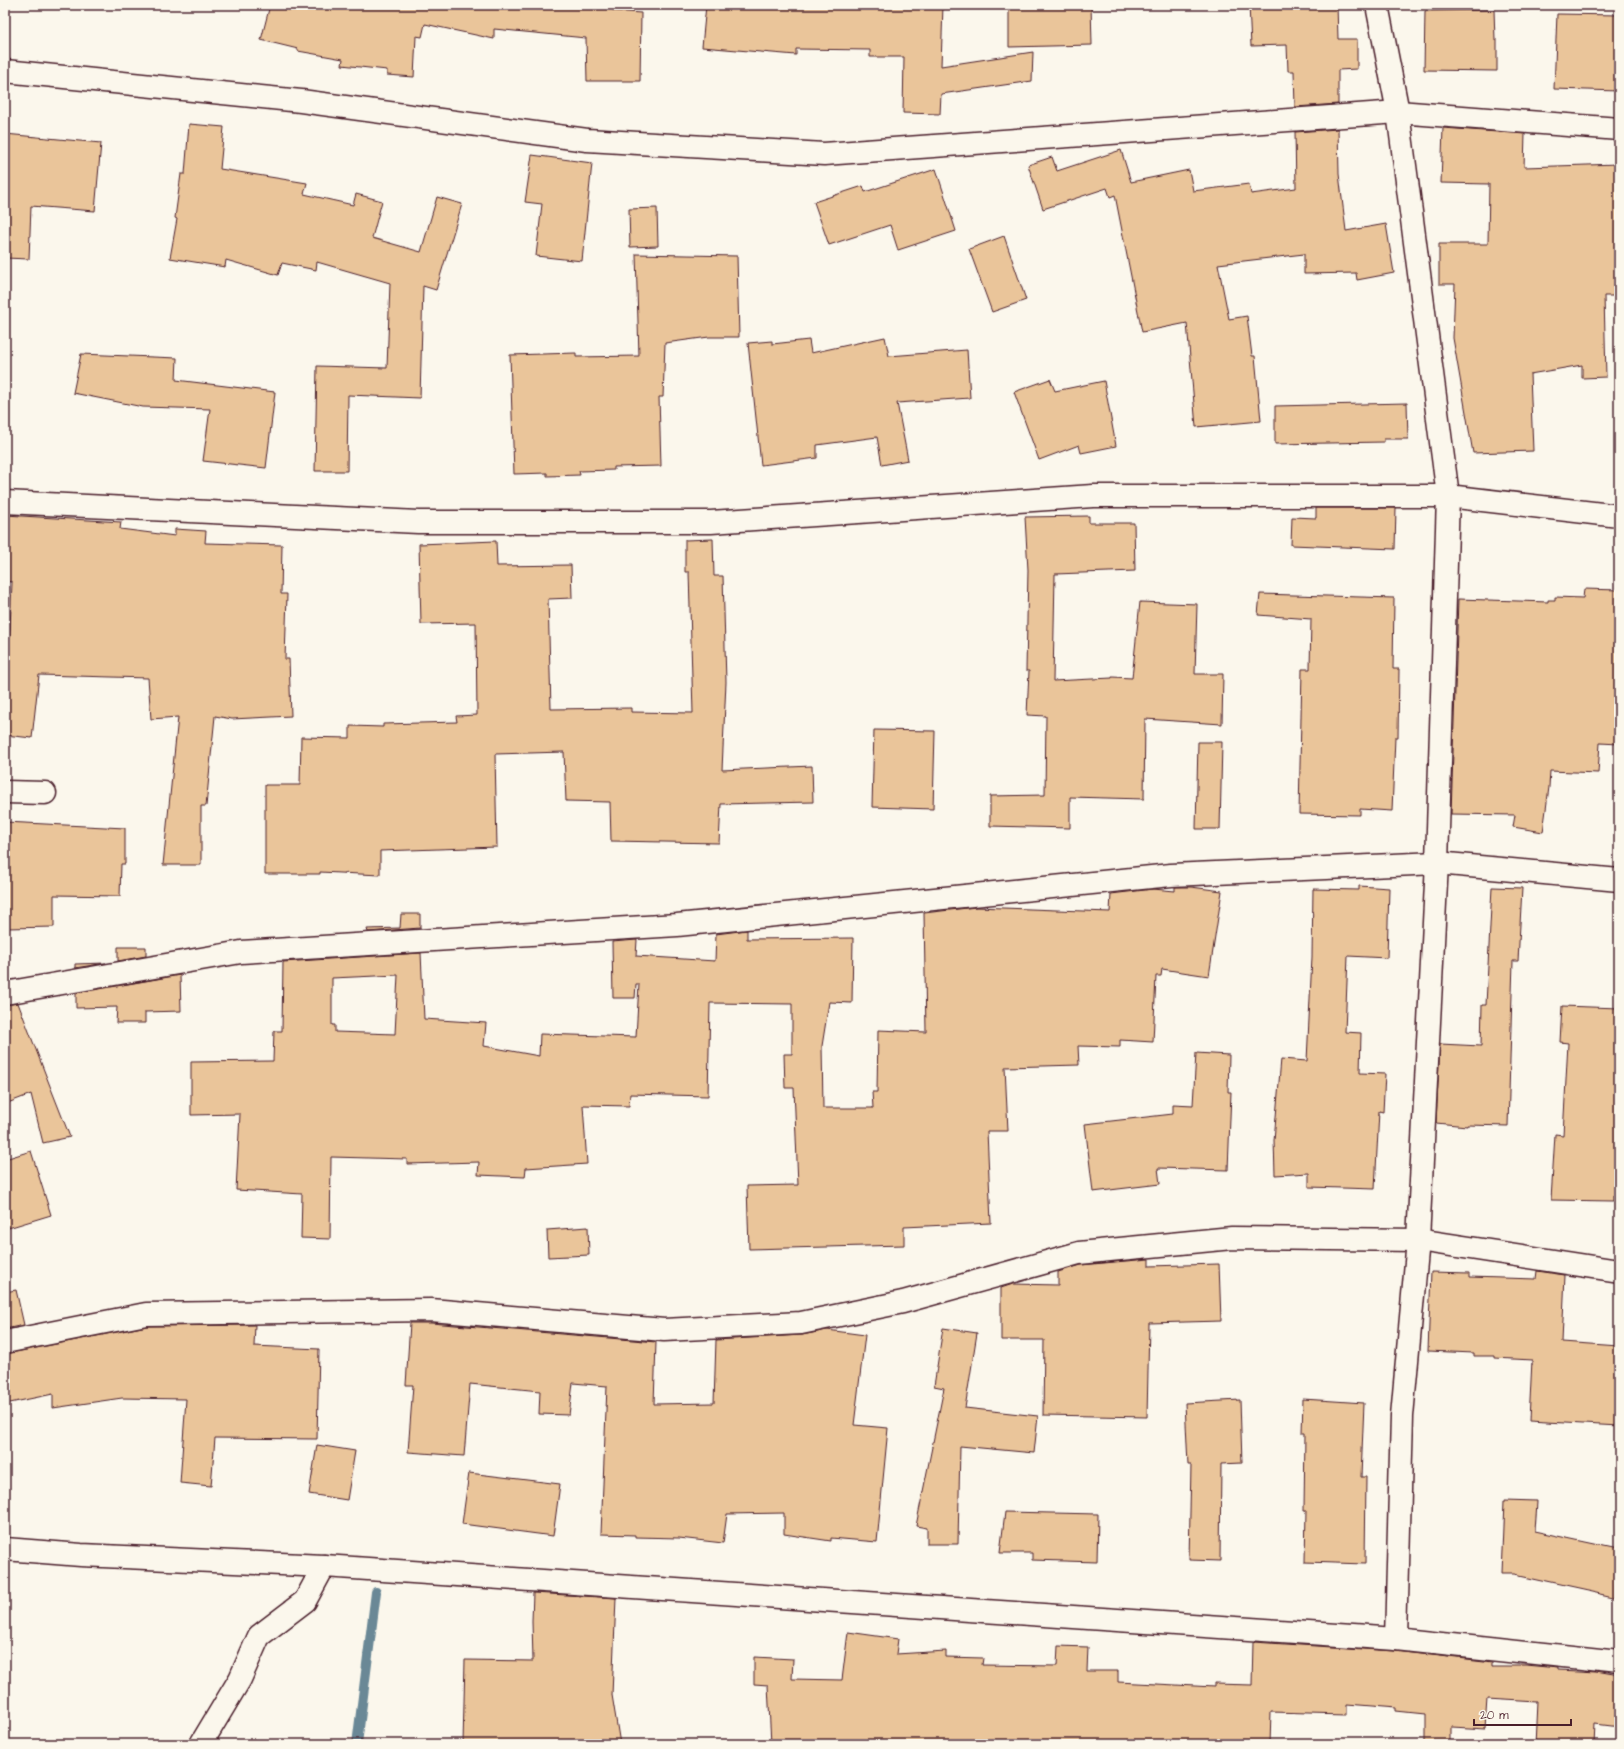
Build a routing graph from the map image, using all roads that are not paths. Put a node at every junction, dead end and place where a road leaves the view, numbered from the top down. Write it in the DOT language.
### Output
graph roads {
  1 [pos="1377,5"];
  2 [pos="5,71"];
  3 [pos="1398,112"];
  4 [pos="1619,128"];
  5 [pos="1448,496"];
  6 [pos="5,502"];
  7 [pos="1619,516"];
  8 [pos="5,792"];
  9 [pos="45,793"];
  10 [pos="1437,863"];
  11 [pos="1619,880"];
  12 [pos="5,993"];
  13 [pos="1418,1240"];
  14 [pos="1619,1271"];
  15 [pos="5,1342"];
  16 [pos="5,1549"];
  17 [pos="324,1566"];
  18 [pos="1396,1639"];
  19 [pos="1619,1663"];
  20 [pos="201,1744"];
  1 -- 3 [label="street"];
  2 -- 3 [label="street"];
  3 -- 4 [label="street"];
  3 -- 5 [label="street"];
  5 -- 6 [label="street"];
  5 -- 7 [label="street"];
  5 -- 10 [label="street"];
  8 -- 9 [label="street"];
  10 -- 11 [label="street"];
  10 -- 12 [label="street"];
  10 -- 13 [label="street"];
  13 -- 14 [label="street"];
  13 -- 15 [label="street"];
  13 -- 18 [label="street"];
  16 -- 17 [label="street"];
  17 -- 18 [label="street"];
  17 -- 20 [label="street"];
  18 -- 19 [label="street"];
}
